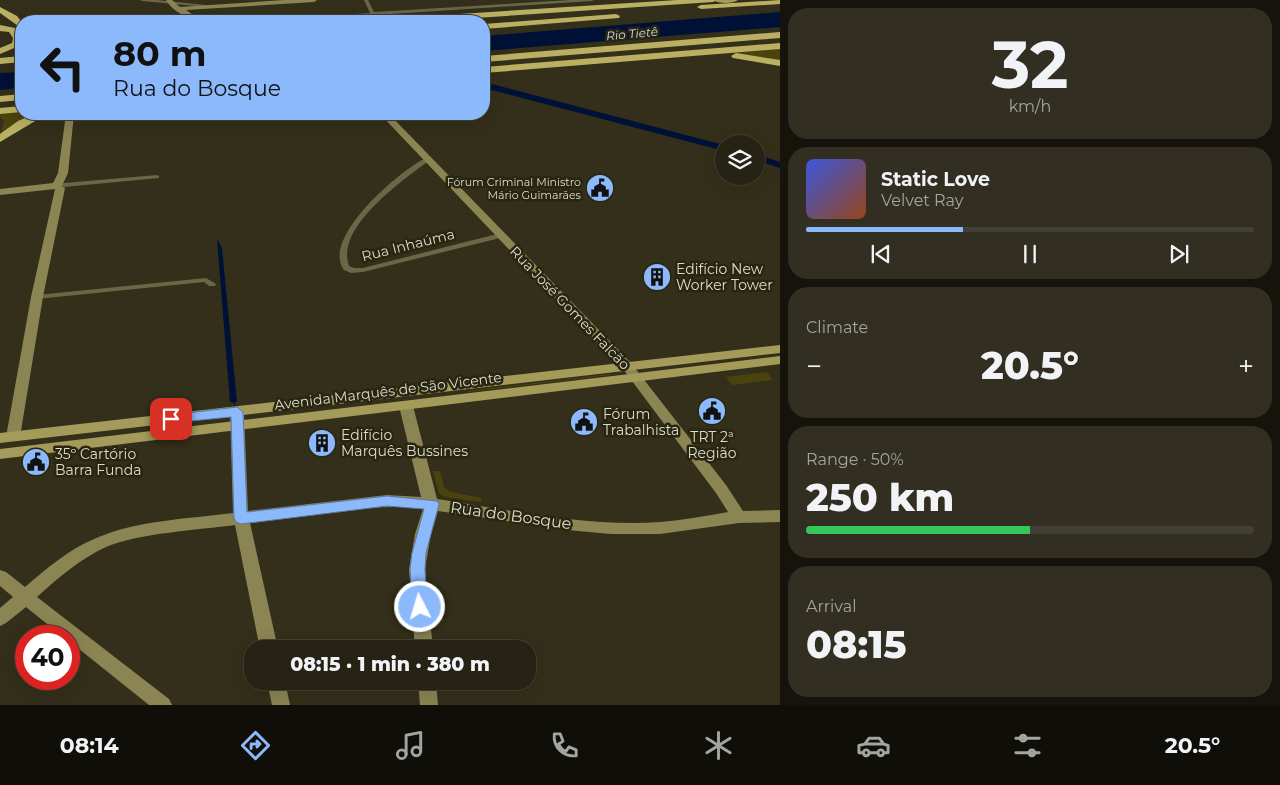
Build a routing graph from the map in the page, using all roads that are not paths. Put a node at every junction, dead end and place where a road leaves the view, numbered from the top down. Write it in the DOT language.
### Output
graph roads {
  1 [pos="142,0"];
  2 [pos="314,0"];
  3 [pos="366,0"];
  4 [pos="464,0"];
  5 [pos="592,0"];
  6 [pos="735,0"];
  7 [pos="769,0"];
  8 [pos="169,1"];
  9 [pos="283,1"];
  10 [pos="647,2"];
  11 [pos="717,2"];
  12 [pos="780,4"];
  13 [pos="206,6"];
  14 [pos="693,6"];
  15 [pos="469,8"];
  16 [pos="178,9"];
  17 [pos="3,11"];
  18 [pos="520,12"];
  19 [pos="373,14"];
  20 [pos="189,15"];
  21 [pos="357,15"];
  22 [pos="473,15"];
  23 [pos="635,15"];
  24 [pos="490,16"];
  25 [pos="625,16"];
  26 [pos="490,17"];
  27 [pos="15,19"];
  28 [pos="490,23"];
  29 [pos="0,27"];
  30 [pos="490,27"];
  31 [pos="15,35"];
  32 [pos="780,35"];
  33 [pos="780,41"];
  34 [pos="15,44"];
  35 [pos="780,46"];
  36 [pos="15,51"];
  37 [pos="688,51"];
  38 [pos="0,52"];
  39 [pos="552,53"];
  40 [pos="490,58"];
  41 [pos="15,61"];
  42 [pos="0,62"];
  43 [pos="780,63"];
  44 [pos="490,65"];
  45 [pos="490,69"];
  46 [pos="15,98"];
  47 [pos="0,99"];
  48 [pos="15,105"];
  49 [pos="0,106"];
  50 [pos="15,110"];
  51 [pos="0,111"];
  52 [pos="29,120"];
  53 [pos="69,120"];
  54 [pos="390,120"];
  55 [pos="0,139"];
  56 [pos="428,159"];
  57 [pos="157,177"];
  58 [pos="59,186"];
  59 [pos="0,192"];
  60 [pos="501,235"];
  61 [pos="212,284"];
  62 [pos="37,297"];
  63 [pos="779,358"];
  64 [pos="627,366"];
  65 [pos="636,378"];
  66 [pos="406,406"];
  67 [pos="237,419"];
  68 [pos="6,438"];
  69 [pos="0,454"];
  70 [pos="432,504"];
  71 [pos="780,516"];
  72 [pos="739,517"];
  73 [pos="241,518"];
  74 [pos="0,576"];
  75 [pos="26,598"];
  76 [pos="0,618"];
  77 [pos="267,640"];
  78 [pos="423,640"];
  79 [pos="278,690"];
  80 [pos="428,690"];
  81 [pos="159,703"];
  82 [pos="281,705"];
  83 [pos="429,705"];
  1 -- 8 [label="street"];
  2 -- 9 [label="street"];
  3 -- 19 [label="street"];
  4 -- 15 [label="street"];
  5 -- 15 [label="street"];
  6 -- 11 [label="main road"];
  7 -- 11 [label="highway"];
  8 -- 13 [label="street"];
  8 -- 16 [label="street"];
  9 -- 13 [label="street"];
  10 -- 14 [label="highway"];
  10 -- 18 [label="highway"];
  11 -- 12 [label="highway"];
  11 -- 14 [label="highway"];
  12 -- 14 [label="highway"];
  13 -- 16 [label="street"];
  14 -- 18 [label="highway"];
  14 -- 26 [label="highway"];
  15 -- 19 [label="street"];
  15 -- 22 [label="street"];
  16 -- 20 [label="street"];
  17 -- 27 [label="highway"];
  17 -- 29 [label="highway"];
  18 -- 24 [label="highway"];
  19 -- 21 [label="street"];
  23 -- 28 [label="highway"];
  25 -- 30 [label="highway"];
  29 -- 31 [label="highway"];
  32 -- 39 [label="highway"];
  33 -- 37 [label="highway"];
  34 -- 38 [label="highway"];
  35 -- 37 [label="highway"];
  36 -- 38 [label="highway"];
  37 -- 39 [label="highway"];
  37 -- 43 [label="highway"];
  37 -- 44 [label="highway"];
  37 -- 45 [label="highway"];
  39 -- 40 [label="highway"];
  41 -- 42 [label="highway"];
  46 -- 47 [label="highway"];
  48 -- 49 [label="highway"];
  50 -- 51 [label="highway"];
  52 -- 55 [label="highway"];
  53 -- 58 [label="street"];
  54 -- 56 [label="street, Rua José Gomes Falcão"];
  56 -- 60 [label="street, Rua José Gomes Falcão"];
  56 -- 60 [label="street, Rua Inhaúma"];
  57 -- 58 [label="street"];
  58 -- 59 [label="street"];
  58 -- 62 [label="street"];
  60 -- 64 [label="street, Rua José Gomes Falcão"];
  61 -- 62 [label="street"];
  62 -- 68 [label="street"];
  63 -- 64 [label="main road, Avenida Marquês de São Vicente"];
  63 -- 65 [label="main road, Avenida Marquês de São Vicente"];
  64 -- 65 [label="street, Rua José Gomes Falcão"];
  64 -- 67 [label="main road, Avenida Marquês de São Vicente"];
  65 -- 66 [label="main road, Avenida Marquês de São Vicente"];
  65 -- 72 [label="street, Rua José Gomes Falcão"];
  66 -- 67 [label="main road, Avenida Marquês de São Vicente"];
  66 -- 70 [label="street"];
  67 -- 68 [label="main road, Avenida Marquês de São Vicente"];
  67 -- 69 [label="main road, Avenida Marquês de São Vicente"];
  67 -- 73 [label="street"];
  70 -- 72 [label="street, Rua do Bosque"];
  70 -- 73 [label="street, Rua do Bosque"];
  70 -- 78 [label="street"];
  71 -- 72 [label="street, Rua do Bosque"];
  73 -- 75 [label="street, Rua do Bosque"];
  73 -- 77 [label="street"];
  74 -- 75 [label="street"];
  75 -- 76 [label="street, Rua do Bosque"];
  75 -- 81 [label="street"];
  79 -- 82 [label="street"];
  80 -- 83 [label="street"];
}
